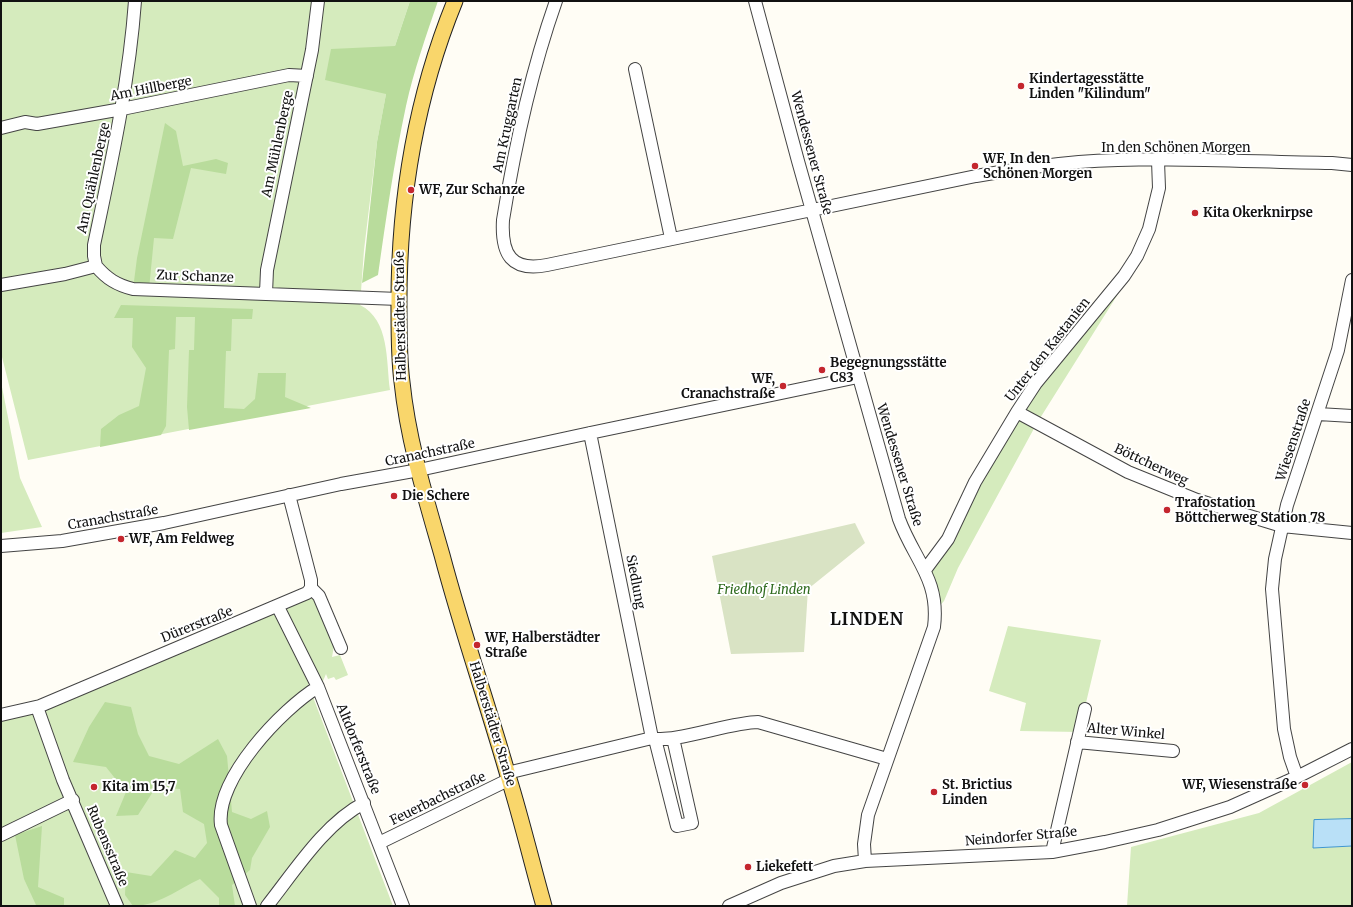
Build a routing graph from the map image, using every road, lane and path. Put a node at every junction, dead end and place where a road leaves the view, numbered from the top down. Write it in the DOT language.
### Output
graph roads {
  1 [pos="135,1"];
  2 [pos="318,1"];
  3 [pos="455,1"];
  4 [pos="556,1"];
  5 [pos="755,1"];
  6 [pos="635,69"];
  7 [pos="307,76"];
  8 [pos="122,109"];
  9 [pos="1,128"];
  10 [pos="1158,160"];
  11 [pos="1352,165"];
  12 [pos="812,210"];
  13 [pos="671,238"];
  14 [pos="96,266"];
  15 [pos="1352,280"];
  16 [pos="1,285"];
  17 [pos="266,293"];
  18 [pos="398,298"];
  19 [pos="858,377"];
  20 [pos="1017,412"];
  21 [pos="1318,414"];
  22 [pos="1352,416"];
  23 [pos="590,433"];
  24 [pos="419,470"];
  25 [pos="289,495"];
  26 [pos="1282,526"];
  27 [pos="1352,533"];
  28 [pos="3,548"];
  29 [pos="925,570"];
  30 [pos="311,588"];
  31 [pos="278,607"];
  32 [pos="341,648"];
  33 [pos="318,687"];
  34 [pos="37,707"];
  35 [pos="1085,709"];
  36 [pos="1,715"];
  37 [pos="673,738"];
  38 [pos="654,739"];
  39 [pos="1077,742"];
  40 [pos="1352,749"];
  41 [pos="1173,750"];
  42 [pos="887,759"];
  43 [pos="508,776"];
  44 [pos="1297,777"];
  45 [pos="72,800"];
  46 [pos="364,803"];
  47 [pos="1,835"];
  48 [pos="379,843"];
  49 [pos="1052,852"];
  50 [pos="865,860"];
  51 [pos="117,906"];
  52 [pos="250,906"];
  53 [pos="267,906"];
  54 [pos="403,906"];
  55 [pos="544,906"];
  56 [pos="729,906"];
  1 -- 8 [label="street, Am Quählenberge"];
  2 -- 7 [label="street, Am Mühlenberge"];
  3 -- 18 [label="main road, Halberstädter Straße"];
  4 -- 13 [label="street, Am Kruggarten"];
  5 -- 12 [label="street, Wendessener Straße"];
  6 -- 13 [label="street"];
  7 -- 8 [label="street, Am Hillberge"];
  7 -- 17 [label="street, Am Mühlenberge"];
  8 -- 9 [label="street, Am Hillberge"];
  8 -- 14 [label="street, Am Quählenberge"];
  10 -- 11 [label="street, In den Schönen Morgen"];
  10 -- 12 [label="street, In den Schönen Morgen"];
  10 -- 20 [label="street, Unter den Kastanien"];
  12 -- 13 [label="street, Am Kruggarten"];
  12 -- 19 [label="street, Wendessener Straße"];
  14 -- 16 [label="street"];
  14 -- 17 [label="street, Zur Schanze"];
  15 -- 21 [label="street, Wiesenstraße"];
  17 -- 18 [label="street, Zur Schanze"];
  18 -- 24 [label="main road, Halberstädter Straße"];
  19 -- 23 [label="street, Cranachstraße"];
  19 -- 29 [label="street, Wendessener Straße"];
  20 -- 26 [label="street, Böttcherweg"];
  20 -- 29 [label="street, Unter den Kastanien"];
  21 -- 22 [label="street"];
  21 -- 26 [label="street, Wiesenstraße"];
  23 -- 24 [label="street, Cranachstraße"];
  23 -- 38 [label="street, Siedlung"];
  24 -- 25 [label="street, Cranachstraße"];
  24 -- 43 [label="main road, Halberstädter Straße"];
  25 -- 28 [label="street, Cranachstraße"];
  25 -- 30 [label="street"];
  26 -- 27 [label="street, Böttcherweg"];
  26 -- 44 [label="street, Wiesenstraße"];
  29 -- 42 [label="street, Wendessener Straße"];
  30 -- 31 [label="street, Dürerstraße"];
  30 -- 32 [label="street"];
  31 -- 33 [label="street, Altdorferstraße"];
  31 -- 34 [label="street, Dürerstraße"];
  33 -- 46 [label="street, Altdorferstraße"];
  33 -- 52 [label="street"];
  34 -- 36 [label="street, Dürerstraße"];
  34 -- 45 [label="street, Rubensstraße"];
  35 -- 39 [label="street, Alter Winkel"];
  37 -- 38 [label="street"];
  37 -- 38 [label="street, Siedlung"];
  37 -- 42 [label="street"];
  38 -- 43 [label="street"];
  39 -- 41 [label="street, Alter Winkel"];
  39 -- 49 [label="street, Alter Winkel"];
  40 -- 44 [label="street, Neindorfer Straße"];
  42 -- 50 [label="street, Wendessener Straße"];
  43 -- 48 [label="street, Feuerbachstraße"];
  43 -- 55 [label="main road, Halberstädter Straße"];
  44 -- 49 [label="street, Neindorfer Straße"];
  45 -- 47 [label="street"];
  45 -- 51 [label="street, Rubensstraße"];
  46 -- 48 [label="street, Altdorferstraße"];
  46 -- 53 [label="street"];
  48 -- 54 [label="street, Altdorferstraße"];
  49 -- 50 [label="street, Neindorfer Straße"];
  50 -- 56 [label="street, Neindorfer Straße"];
}
